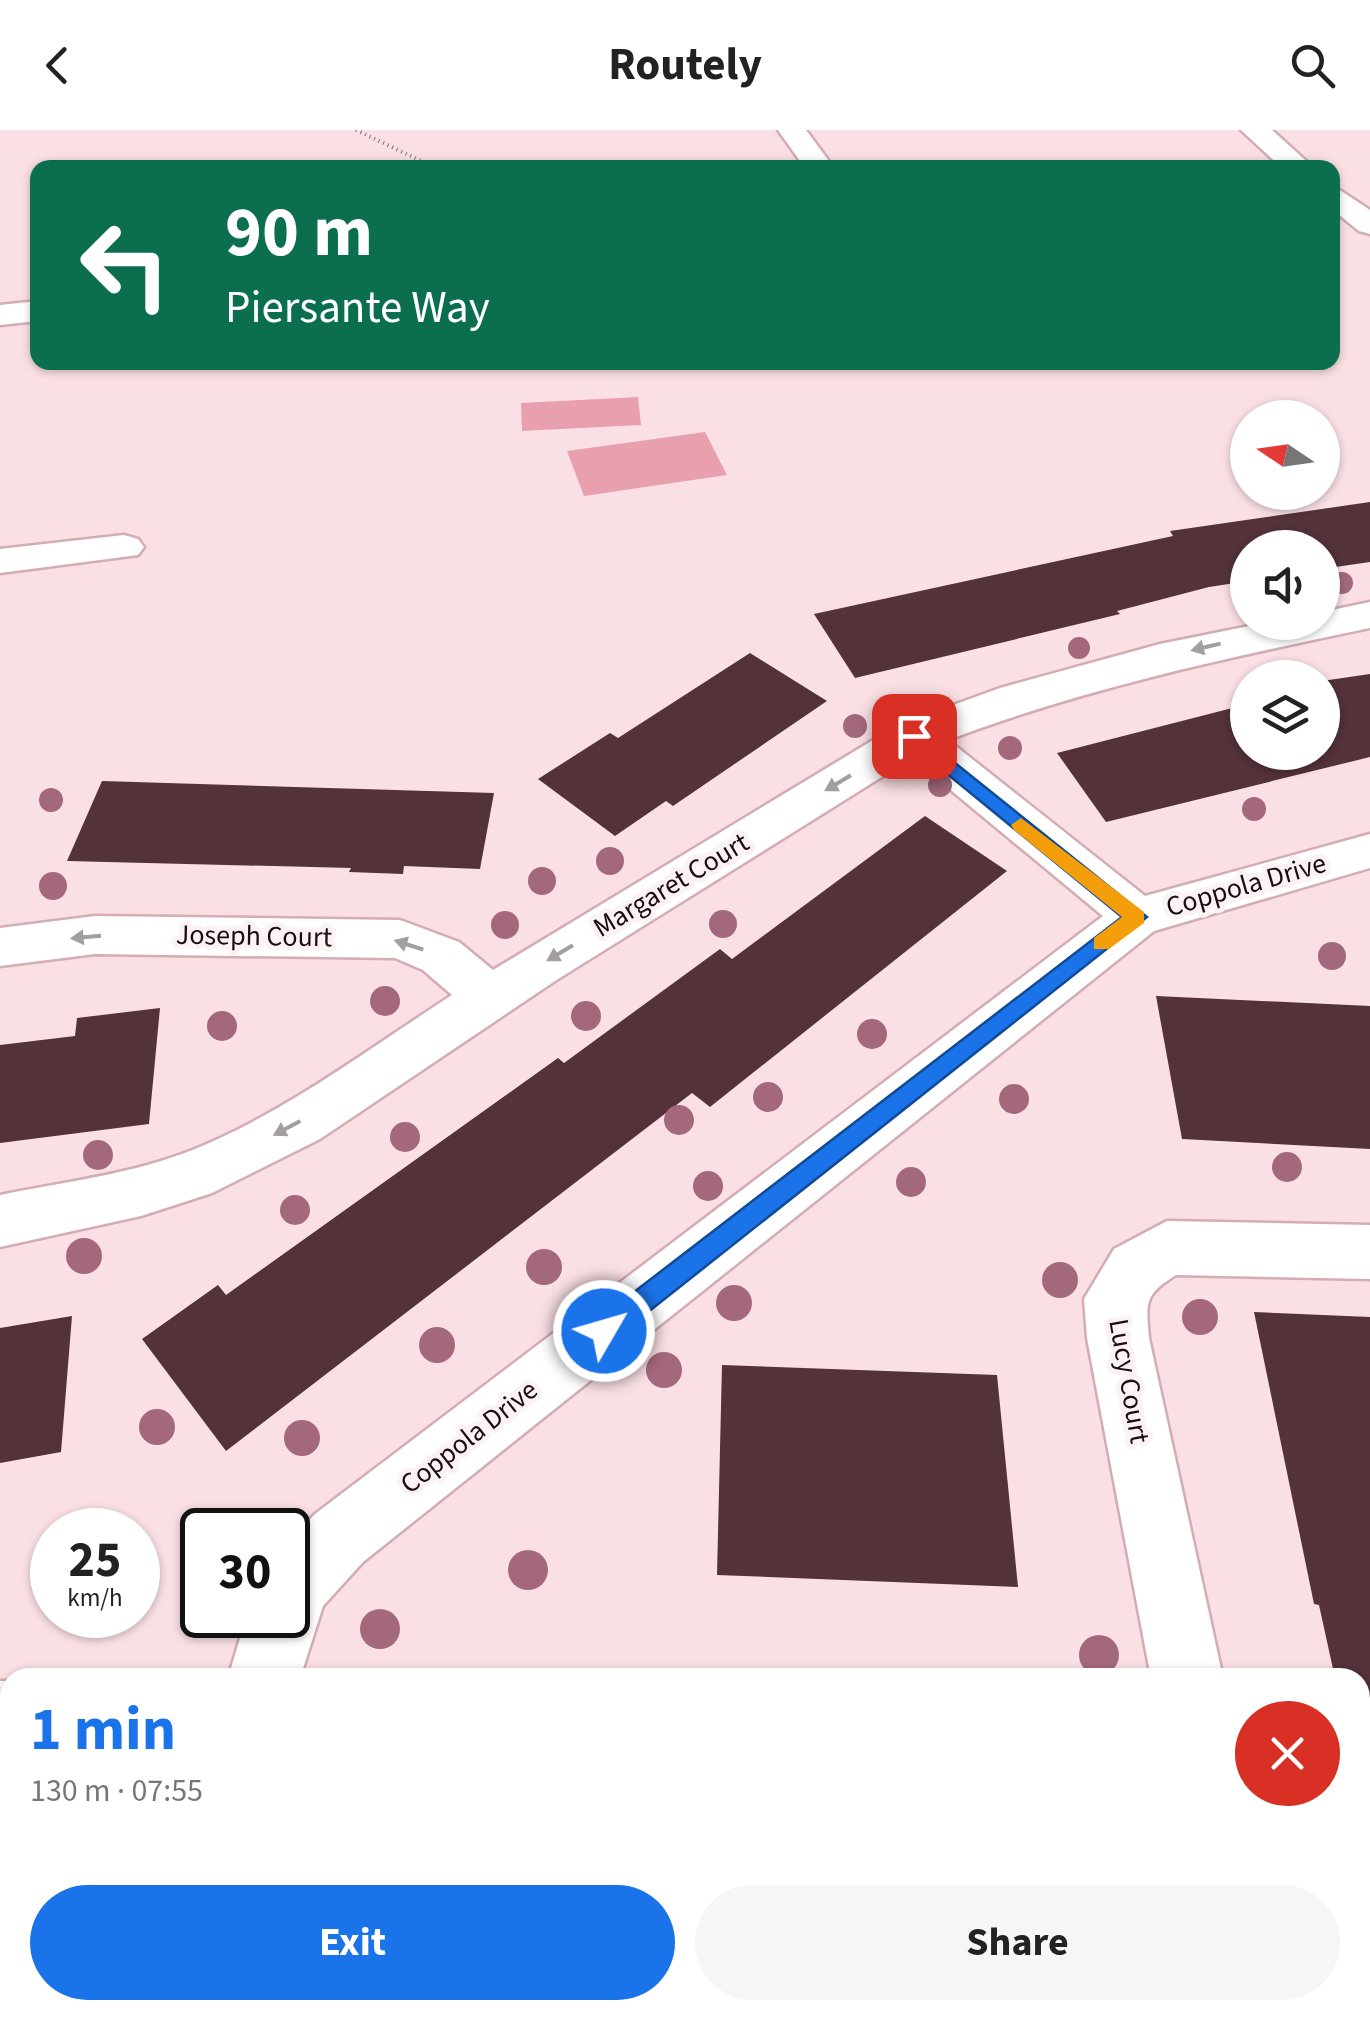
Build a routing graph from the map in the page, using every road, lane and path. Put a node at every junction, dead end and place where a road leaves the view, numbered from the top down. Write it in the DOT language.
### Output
graph roads {
  1 [pos="356,130"];
  2 [pos="792,130"];
  3 [pos="1255,130"];
  4 [pos="419,160"];
  5 [pos="814,160"];
  6 [pos="1291,160"];
  7 [pos="1340,201"];
  8 [pos="1370,225"];
  9 [pos="30,312"];
  10 [pos="0,315"];
  11 [pos="124,546"];
  12 [pos="0,560"];
  13 [pos="1370,615"];
  14 [pos="914,736"];
  15 [pos="1370,851"];
  16 [pos="1137,917"];
  17 [pos="0,947"];
  18 [pos="490,997"];
  19 [pos="0,1221"];
  20 [pos="1370,1252"];
  21 [pos="310,1568"];
  22 [pos="275,1638"];
  23 [pos="267,1668"];
  24 [pos="1185,1668"];
  1 -- 4 [label="path"];
  2 -- 5 [label="street"];
  3 -- 6 [label="street"];
  7 -- 8 [label="street"];
  9 -- 10 [label="street"];
  11 -- 12 [label="street"];
  13 -- 14 [label="street, Margaret Court, one-way"];
  14 -- 16 [label="street"];
  14 -- 18 [label="street, Margaret Court, one-way"];
  15 -- 16 [label="street, Coppola Drive"];
  16 -- 21 [label="street, Coppola Drive"];
  18 -- 17 [label="street, Joseph Court, one-way"];
  18 -- 19 [label="street, Margaret Court, one-way"];
  20 -- 24 [label="street, Lucy Court"];
  22 -- 23 [label="street"];
}
